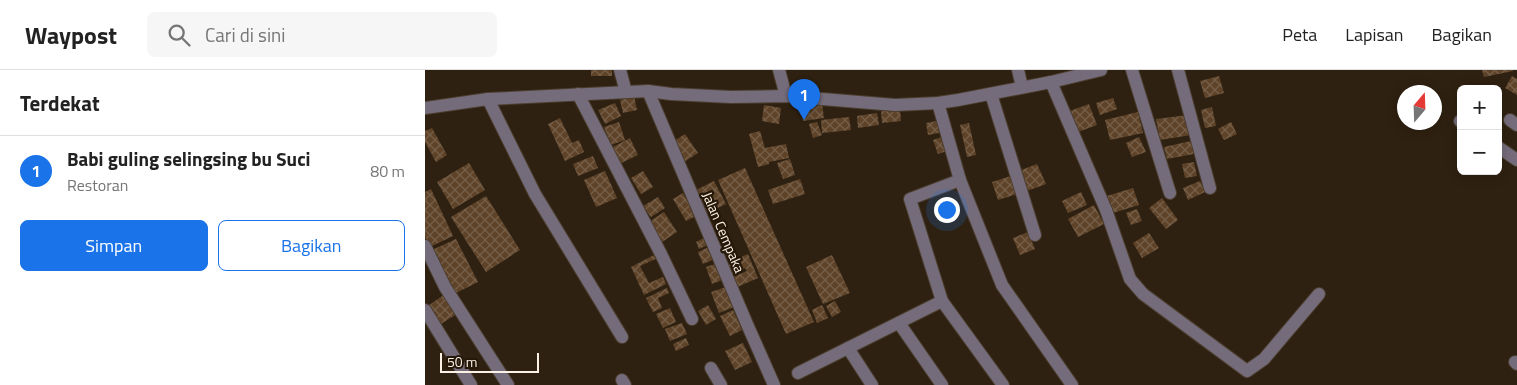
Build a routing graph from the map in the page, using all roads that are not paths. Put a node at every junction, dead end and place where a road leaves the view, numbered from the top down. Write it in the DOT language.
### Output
graph roads {
  1 [pos="620,70"];
  2 [pos="779,70"];
  3 [pos="1018,70"];
  4 [pos="1101,70"];
  5 [pos="1132,70"];
  6 [pos="1178,70"];
  7 [pos="1051,82"];
  8 [pos="1022,87"];
  9 [pos="648,91"];
  10 [pos="625,92"];
  11 [pos="578,94"];
  12 [pos="991,94"];
  13 [pos="785,96"];
  14 [pos="488,98"];
  15 [pos="938,103"];
  16 [pos="425,108"];
  17 [pos="1502,150"];
  18 [pos="1517,160"];
  19 [pos="960,180"];
  20 [pos="1210,188"];
  21 [pos="1170,193"];
  22 [pos="1035,235"];
  23 [pos="425,246"];
  24 [pos="1319,294"];
  25 [pos="942,301"];
  26 [pos="425,310"];
  27 [pos="692,319"];
  28 [pos="899,323"];
  29 [pos="622,337"];
  30 [pos="847,348"];
  31 [pos="711,368"];
  32 [pos="798,373"];
  33 [pos="471,385"];
  34 [pos="508,385"];
  35 [pos="721,385"];
  36 [pos="775,385"];
  37 [pos="872,385"];
  38 [pos="942,385"];
  39 [pos="1003,385"];
  40 [pos="1072,385"];
  1 -- 10 [label="street"];
  2 -- 13 [label="street"];
  3 -- 8 [label="street"];
  4 -- 7 [label="street"];
  5 -- 21 [label="street"];
  6 -- 20 [label="street"];
  7 -- 8 [label="street"];
  7 -- 24 [label="street"];
  8 -- 12 [label="street"];
  9 -- 10 [label="street"];
  9 -- 13 [label="street"];
  9 -- 36 [label="street, Jalan Cempaka"];
  10 -- 11 [label="street"];
  11 -- 14 [label="street"];
  11 -- 27 [label="street"];
  12 -- 15 [label="street"];
  12 -- 22 [label="street"];
  13 -- 15 [label="street"];
  14 -- 16 [label="street"];
  14 -- 29 [label="street"];
  15 -- 19 [label="street"];
  17 -- 18 [label="street"];
  19 -- 25 [label="street"];
  19 -- 40 [label="street"];
  23 -- 34 [label="street"];
  25 -- 28 [label="street"];
  25 -- 39 [label="street"];
  26 -- 33 [label="street"];
  28 -- 30 [label="street"];
  28 -- 38 [label="street"];
  30 -- 32 [label="street"];
  30 -- 37 [label="street"];
  31 -- 35 [label="street"];
}
